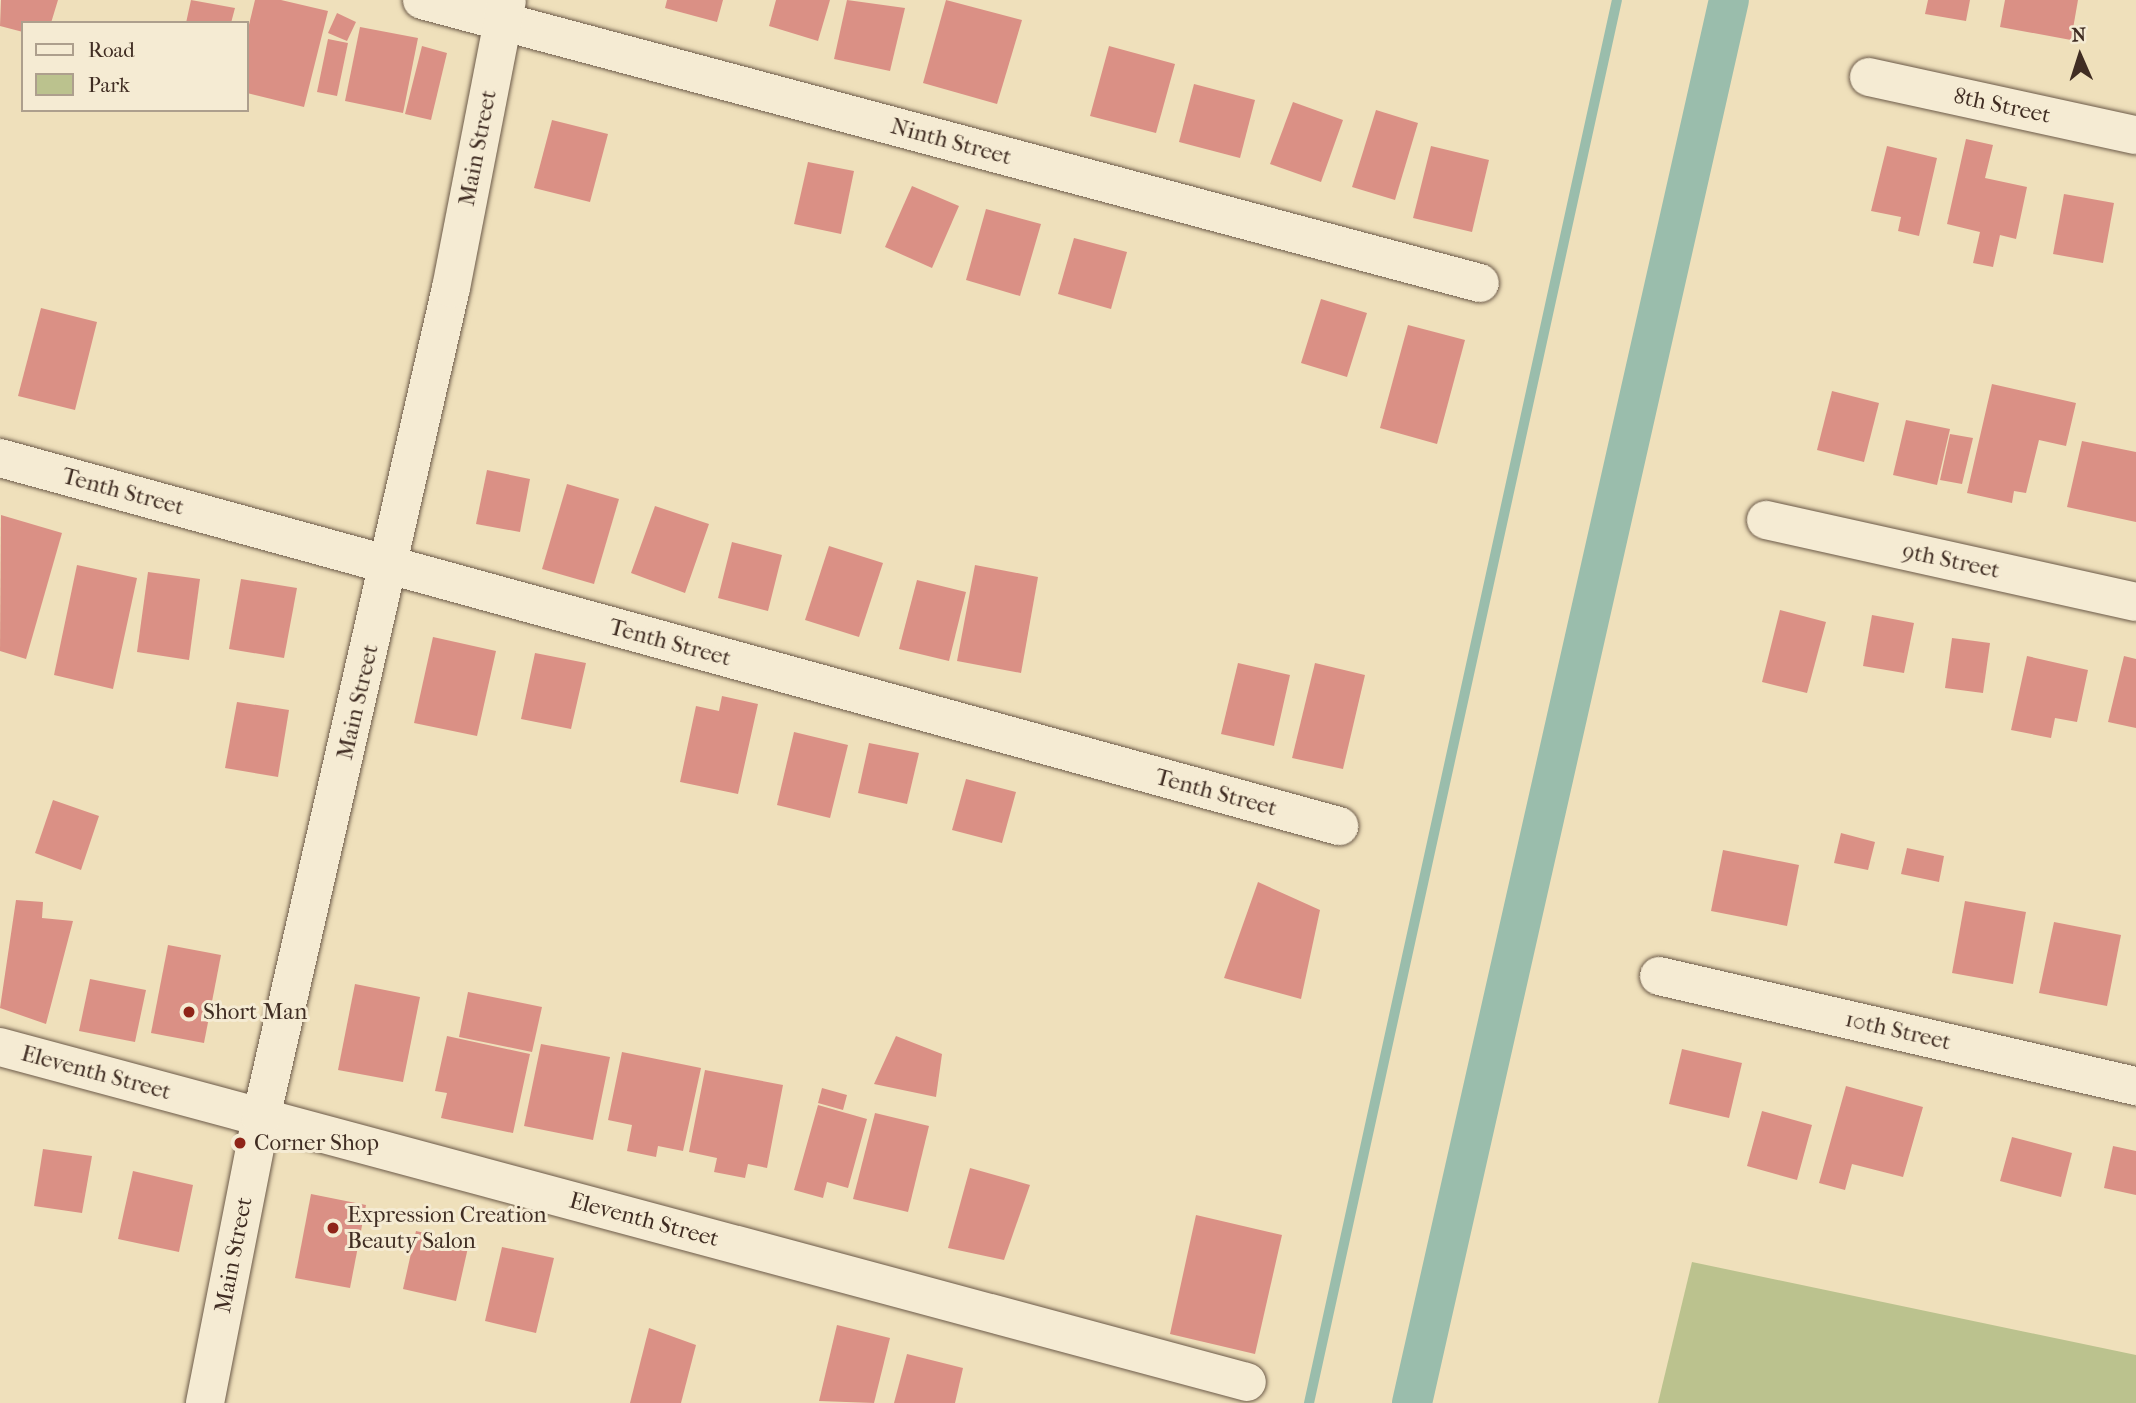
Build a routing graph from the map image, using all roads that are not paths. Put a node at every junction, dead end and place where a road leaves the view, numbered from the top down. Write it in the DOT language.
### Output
graph roads {
  1 [pos="422,0"];
  2 [pos="504,11"];
  3 [pos="1869,77"];
  4 [pos="2136,135"];
  5 [pos="1480,283"];
  6 [pos="0,458"];
  7 [pos="1766,520"];
  8 [pos="390,566"];
  9 [pos="2136,602"];
  10 [pos="1339,826"];
  11 [pos="1659,976"];
  12 [pos="0,1047"];
  13 [pos="2136,1086"];
  14 [pos="261,1118"];
  15 [pos="1247,1382"];
  16 [pos="205,1403"];
  1 -- 2 [label="street, Ninth Street"];
  2 -- 5 [label="street, Ninth Street"];
  2 -- 8 [label="street, Main Street"];
  3 -- 4 [label="street, 8th Street"];
  6 -- 8 [label="street, Tenth Street"];
  7 -- 9 [label="street, 9th Street"];
  8 -- 10 [label="street, Tenth Street"];
  8 -- 14 [label="street, Main Street"];
  11 -- 13 [label="street, 10th Street"];
  12 -- 14 [label="street, Eleventh Street"];
  14 -- 15 [label="street, Eleventh Street"];
  14 -- 16 [label="street, Main Street"];
}
